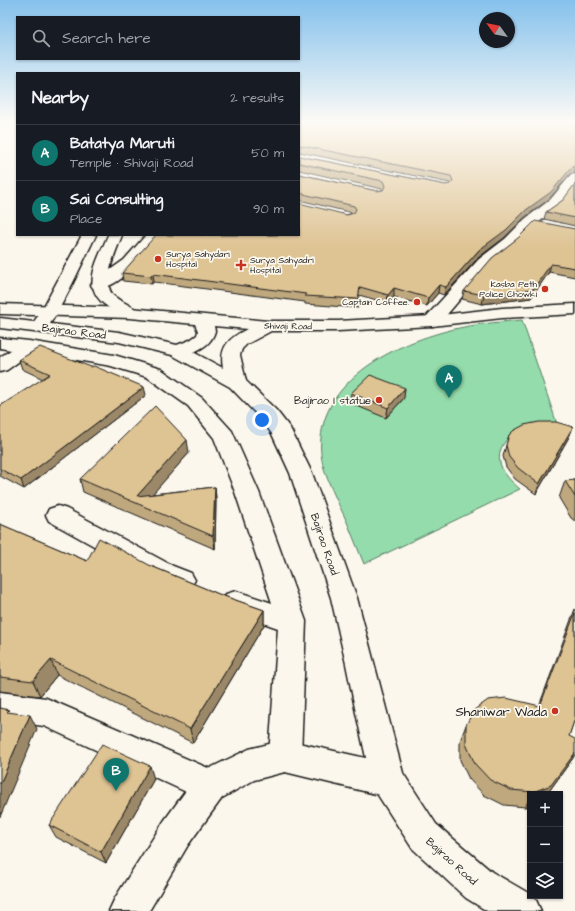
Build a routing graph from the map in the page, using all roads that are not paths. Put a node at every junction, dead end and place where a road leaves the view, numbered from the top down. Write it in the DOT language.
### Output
graph roads {
  1 [pos="575,178"];
  2 [pos="530,222"];
  3 [pos="549,226"];
  4 [pos="88,236"];
  5 [pos="115,236"];
  6 [pos="152,236"];
  7 [pos="99,285"];
  8 [pos="0,309"];
  9 [pos="575,309"];
  10 [pos="130,313"];
  11 [pos="200,319"];
  12 [pos="432,321"];
  13 [pos="0,323"];
  14 [pos="268,326"];
  15 [pos="40,328"];
  16 [pos="0,343"];
  17 [pos="178,351"];
  18 [pos="0,366"];
  19 [pos="237,383"];
  20 [pos="58,515"];
  21 [pos="292,621"];
  22 [pos="0,706"];
  23 [pos="285,756"];
  24 [pos="388,780"];
  25 [pos="210,786"];
  26 [pos="128,911"];
  27 [pos="522,911"];
  1 -- 2 [label="main road"];
  2 -- 3 [label="main road"];
  2 -- 12 [label="main road"];
  4 -- 15 [label="main road"];
  5 -- 7 [label="main road"];
  6 -- 7 [label="main road"];
  7 -- 10 [label="main road"];
  8 -- 15 [label="main road, Shivaji Road"];
  9 -- 12 [label="main road, Shivaji Road"];
  10 -- 11 [label="main road, Shivaji Road"];
  10 -- 15 [label="main road, Shivaji Road"];
  11 -- 14 [label="main road, Shivaji Road"];
  11 -- 17 [label="main road"];
  12 -- 14 [label="main road, Shivaji Road"];
  13 -- 15 [label="main road, Bajirao Road"];
  14 -- 19 [label="main road"];
  15 -- 16 [label="main road"];
  15 -- 17 [label="main road, Bajirao Road"];
  15 -- 18 [label="main road"];
  15 -- 21 [label="main road"];
  17 -- 19 [label="main road, Bajirao Road"];
  19 -- 24 [label="main road, Bajirao Road"];
  20 -- 21 [label="main road"];
  21 -- 23 [label="main road"];
  22 -- 25 [label="main road"];
  23 -- 24 [label="main road"];
  23 -- 25 [label="main road"];
  24 -- 27 [label="main road, Bajirao Road"];
  25 -- 26 [label="main road"];
}
